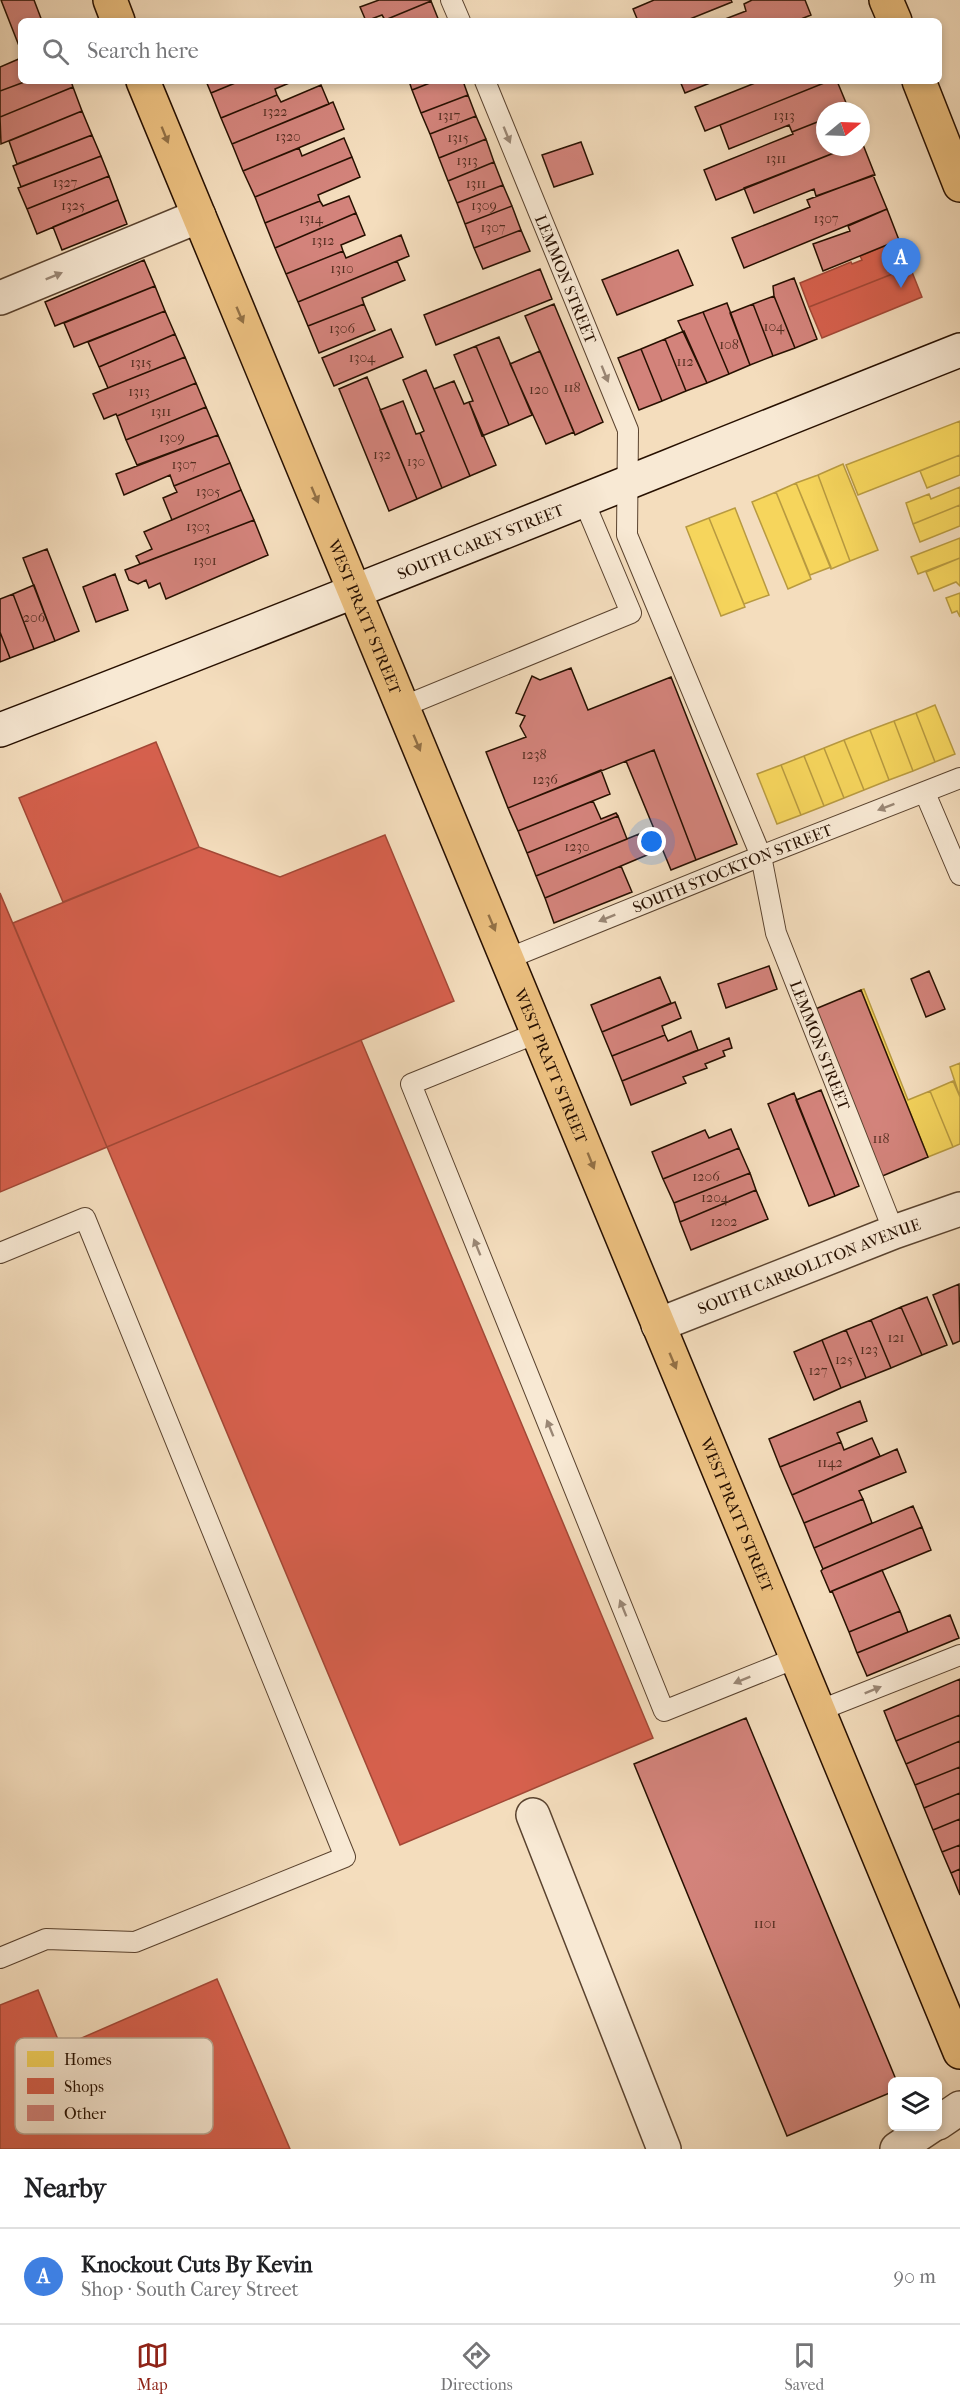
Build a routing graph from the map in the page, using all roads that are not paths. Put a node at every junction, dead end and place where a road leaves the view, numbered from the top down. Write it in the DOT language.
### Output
graph roads {
  1 [pos="110,0"];
  2 [pos="451,0"];
  3 [pos="886,0"];
  4 [pos="117,18"];
  5 [pos="459,18"];
  6 [pos="894,18"];
  7 [pos="144,84"];
  8 [pos="486,84"];
  9 [pos="920,84"];
  10 [pos="960,185"];
  11 [pos="199,216"];
  12 [pos="0,298"];
  13 [pos="960,350"];
  14 [pos="626,482"];
  15 [pos="583,500"];
  16 [pos="355,592"];
  17 [pos="402,707"];
  18 [pos="0,730"];
  19 [pos="960,778"];
  20 [pos="925,793"];
  21 [pos="761,856"];
  22 [pos="960,875"];
  23 [pos="507,959"];
  24 [pos="537,1033"];
  25 [pos="960,1209"];
  26 [pos="894,1232"];
  27 [pos="0,1252"];
  28 [pos="658,1325"];
  29 [pos="960,1655"];
  30 [pos="796,1658"];
  31 [pos="819,1711"];
  32 [pos="533,1815"];
  33 [pos="0,1958"];
  34 [pos="960,2052"];
  35 [pos="960,2108"];
  36 [pos="942,2119"];
  37 [pos="925,2131"];
  38 [pos="664,2149"];
  39 [pos="897,2149"];
  1 -- 4 [label="main road"];
  2 -- 5 [label="lane"];
  3 -- 6 [label="main road"];
  7 -- 11 [label="main road, WEST PRATT STREET, one-way"];
  8 -- 14 [label="lane, LEMMON STREET, one-way"];
  9 -- 10 [label="main road"];
  12 -- 11 [label="main road, one-way"];
  11 -- 16 [label="main road, WEST PRATT STREET, one-way"];
  13 -- 14 [label="main road, SOUTH CAREY STREET"];
  14 -- 15 [label="main road, SOUTH CAREY STREET"];
  14 -- 21 [label="lane, LEMMON STREET"];
  15 -- 16 [label="main road, SOUTH CAREY STREET"];
  15 -- 17 [label="lane"];
  16 -- 17 [label="main road, WEST PRATT STREET"];
  16 -- 18 [label="main road, SOUTH CAREY STREET"];
  17 -- 23 [label="main road, WEST PRATT STREET, one-way"];
  19 -- 20 [label="lane, SOUTH STOCKTON STREET"];
  20 -- 21 [label="lane, SOUTH STOCKTON STREET, one-way"];
  20 -- 22 [label="lane"];
  21 -- 23 [label="lane, SOUTH STOCKTON STREET, one-way"];
  21 -- 26 [label="lane, LEMMON STREET"];
  23 -- 24 [label="main road, WEST PRATT STREET"];
  24 -- 28 [label="main road, WEST PRATT STREET, one-way"];
  30 -- 24 [label="lane, one-way"];
  25 -- 26 [label="main road, SOUTH CARROLLTON AVENUE"];
  26 -- 28 [label="main road, SOUTH CARROLLTON AVENUE"];
  27 -- 33 [label="lane"];
  28 -- 30 [label="main road, WEST PRATT STREET, one-way"];
  31 -- 29 [label="lane, one-way"];
  30 -- 31 [label="main road, WEST PRATT STREET"];
  31 -- 34 [label="main road, WEST PRATT STREET"];
  32 -- 38 [label="main road"];
  35 -- 36 [label="main road"];
  37 -- 39 [label="main road"];
}
